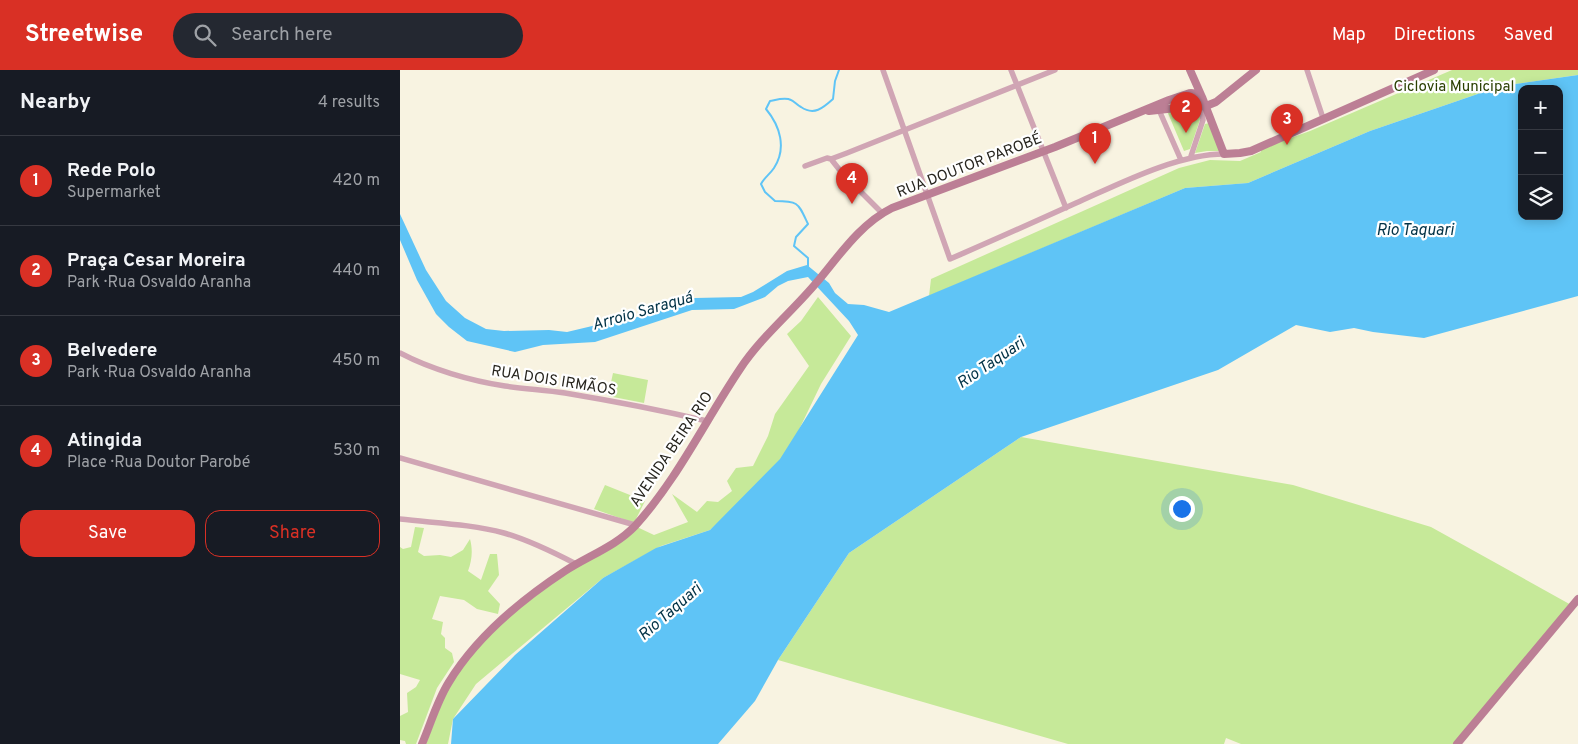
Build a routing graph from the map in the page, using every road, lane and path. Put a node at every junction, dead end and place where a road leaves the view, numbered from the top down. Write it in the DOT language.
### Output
graph roads {
  1 [pos="882,70"];
  2 [pos="1011,70"];
  3 [pos="1055,70"];
  4 [pos="1256,70"];
  5 [pos="1307,70"];
  6 [pos="1434,70"];
  7 [pos="1191,73"];
  8 [pos="1017,85"];
  9 [pos="1188,93"];
  10 [pos="1222,96"];
  11 [pos="1200,97"];
  12 [pos="1206,106"];
  13 [pos="1185,107"];
  14 [pos="1196,107"];
  15 [pos="1159,110"];
  16 [pos="1142,112"];
  17 [pos="1324,118"];
  18 [pos="904,130"];
  19 [pos="1044,151"];
  20 [pos="1224,154"];
  21 [pos="1191,156"];
  22 [pos="831,159"];
  23 [pos="1181,160"];
  24 [pos="805,166"];
  25 [pos="928,194"];
  26 [pos="1066,208"];
  27 [pos="882,213"];
  28 [pos="814,286"];
  29 [pos="400,353"];
  30 [pos="707,422"];
  31 [pos="400,458"];
  32 [pos="400,519"];
  33 [pos="635,525"];
  34 [pos="576,564"];
  35 [pos="1578,599"];
  36 [pos="422,744"];
  37 [pos="1457,744"];
  1 -- 18 [label="street"];
  2 -- 8 [label="street"];
  3 -- 8 [label="street"];
  4 -- 10 [label="main road"];
  5 -- 17 [label="street"];
  6 -- 17 [label="main road"];
  7 -- 9 [label="main road"];
  7 -- 11 [label="main road"];
  8 -- 18 [label="street"];
  8 -- 19 [label="street"];
  9 -- 11 [label="main road"];
  9 -- 13 [label="main road"];
  9 -- 16 [label="main road, RUA DOUTOR PAROBÉ"];
  10 -- 11 [label="main road"];
  10 -- 12 [label="main road"];
  11 -- 12 [label="main road"];
  11 -- 14 [label="main road"];
  12 -- 14 [label="main road"];
  12 -- 20 [label="main road"];
  13 -- 14 [label="main road"];
  13 -- 15 [label="main road, RUA DOUTOR PAROBÉ"];
  14 -- 21 [label="street"];
  15 -- 16 [label="main road, RUA DOUTOR PAROBÉ"];
  15 -- 23 [label="street"];
  16 -- 19 [label="main road, RUA DOUTOR PAROBÉ"];
  17 -- 20 [label="main road"];
  18 -- 22 [label="street"];
  18 -- 25 [label="street"];
  19 -- 25 [label="main road, RUA DOUTOR PAROBÉ"];
  19 -- 26 [label="street"];
  20 -- 21 [label="street"];
  21 -- 23 [label="street"];
  22 -- 24 [label="street"];
  22 -- 27 [label="street"];
  23 -- 26 [label="street"];
  25 -- 26 [label="street"];
  25 -- 27 [label="main road, RUA DOUTOR PAROBÉ"];
  27 -- 28 [label="main road, RUA DOUTOR PAROBÉ"];
  28 -- 30 [label="main road, AVENIDA BEIRA RIO"];
  29 -- 30 [label="street, RUA DOIS IRMÃOS"];
  30 -- 33 [label="main road, AVENIDA BEIRA RIO"];
  31 -- 33 [label="street"];
  32 -- 34 [label="street"];
  33 -- 34 [label="main road, AVENIDA BEIRA RIO"];
  34 -- 36 [label="main road, AVENIDA BEIRA RIO"];
  35 -- 37 [label="main road"];
}
